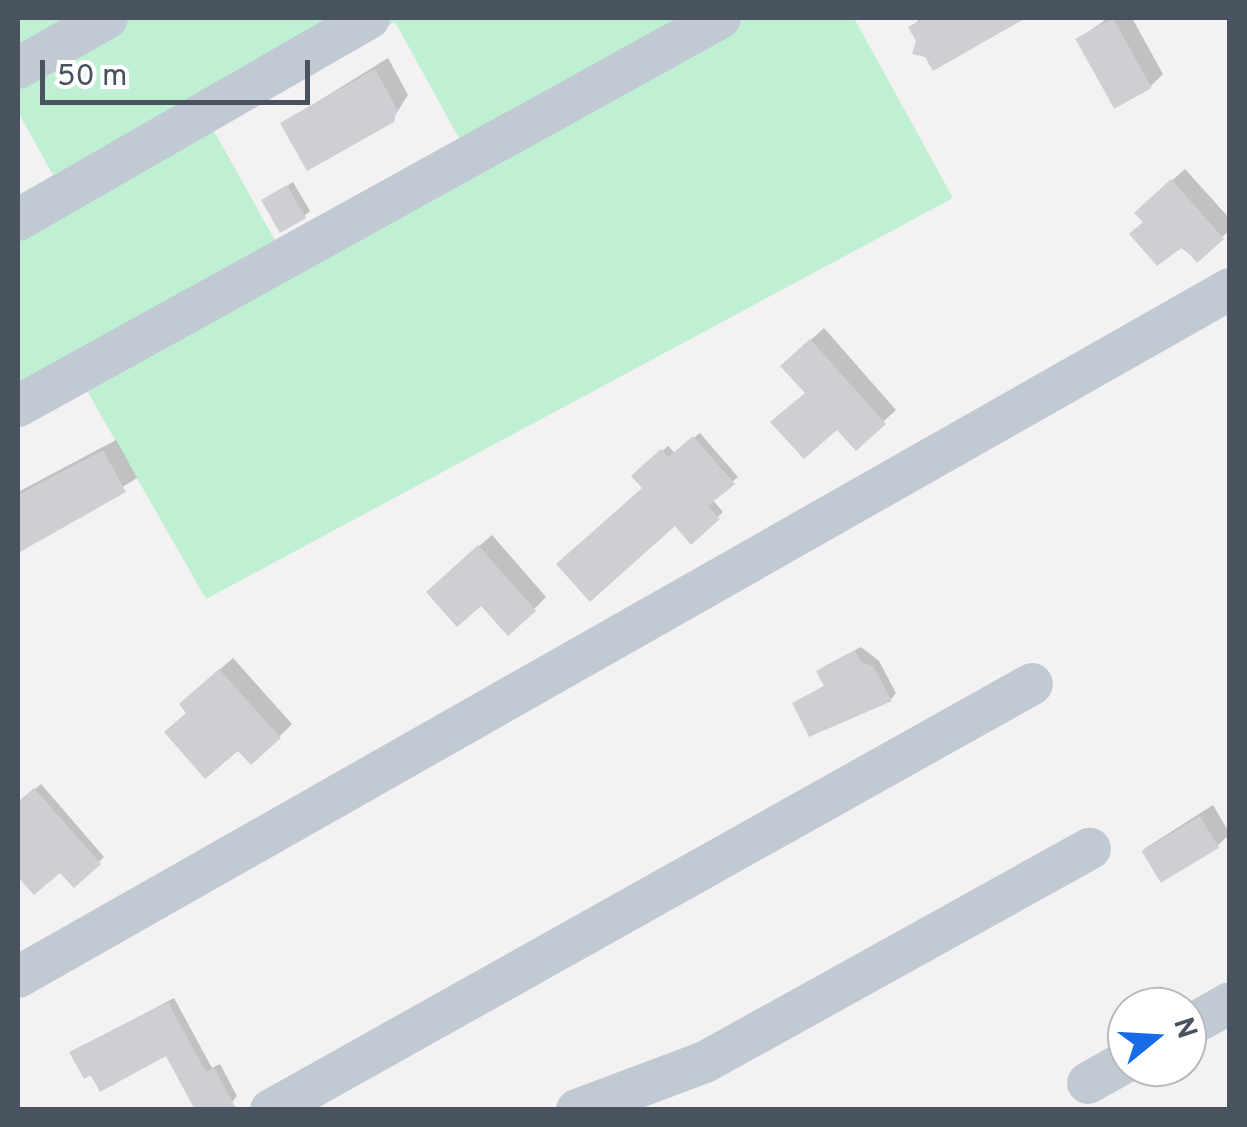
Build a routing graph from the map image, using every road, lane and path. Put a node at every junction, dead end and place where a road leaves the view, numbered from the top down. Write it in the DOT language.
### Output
graph roads {
  1 [pos="108,18"];
  2 [pos="369,18"];
  3 [pos="720,18"];
  4 [pos="18,68"];
  5 [pos="18,220"];
  6 [pos="1230,289"];
  7 [pos="18,406"];
  8 [pos="1032,684"];
  9 [pos="1090,849"];
  10 [pos="18,976"];
  11 [pos="1230,1003"];
  12 [pos="1207,1016"];
  13 [pos="1107,1072"];
  14 [pos="1088,1083"];
  15 [pos="272,1110"];
  16 [pos="577,1110"];
  1 -- 4 [label="lane"];
  2 -- 5 [label="lane"];
  3 -- 7 [label="lane"];
  6 -- 10 [label="lane"];
  8 -- 15 [label="lane"];
  9 -- 16 [label="lane"];
  11 -- 12 [label="lane"];
  13 -- 14 [label="lane"];
}
